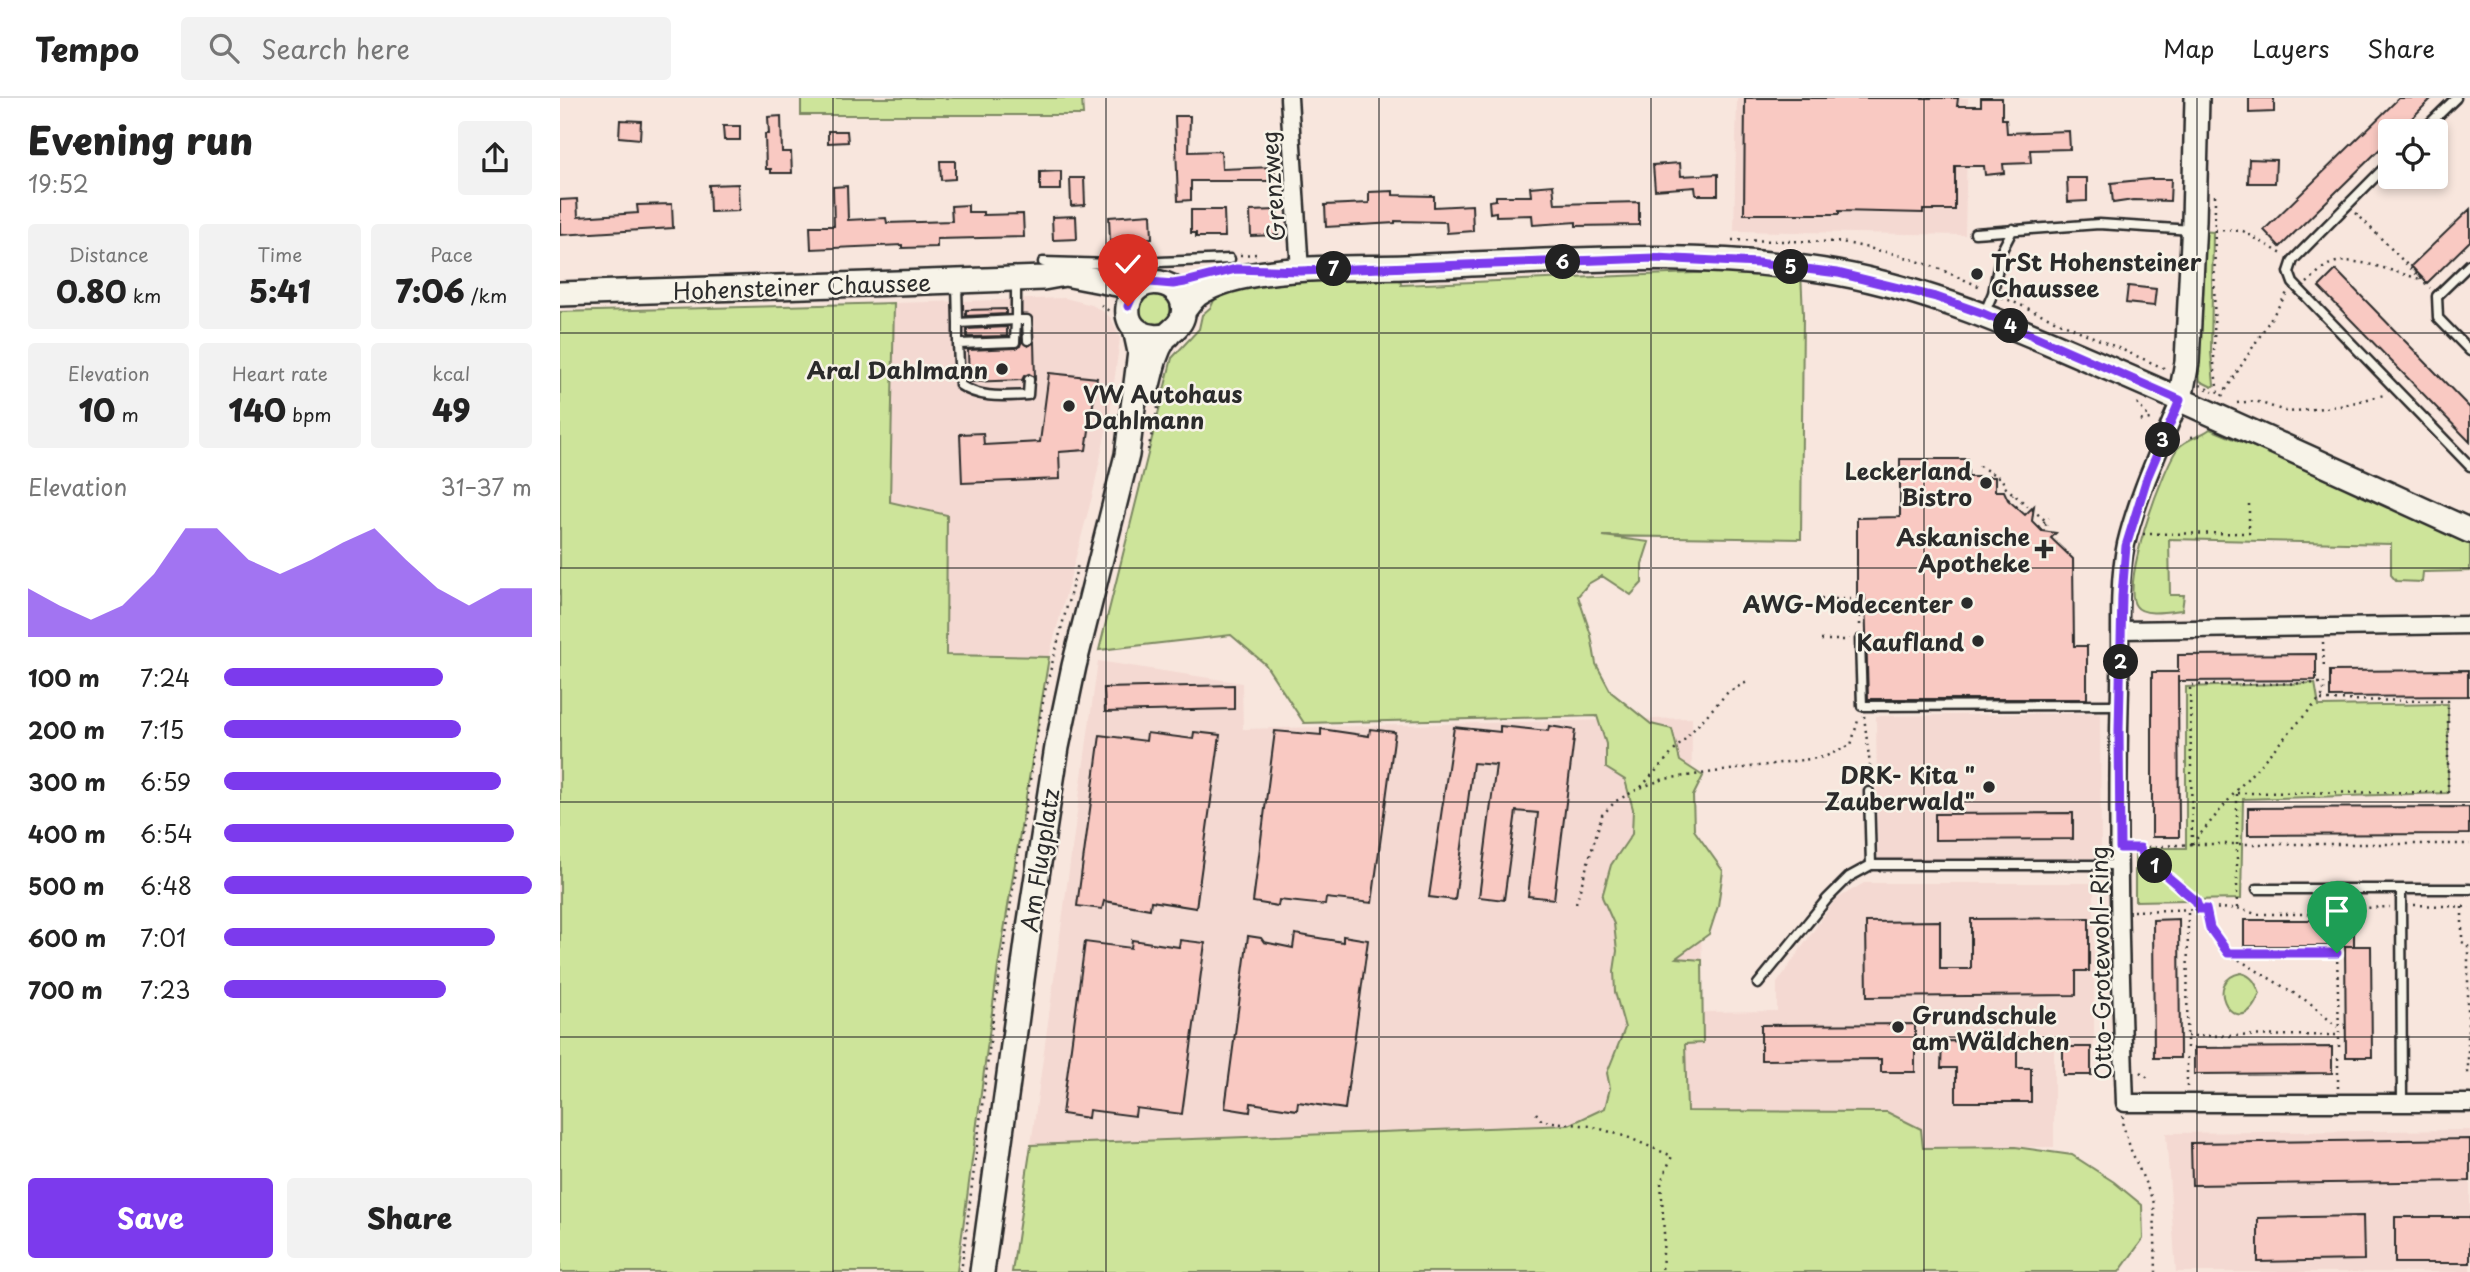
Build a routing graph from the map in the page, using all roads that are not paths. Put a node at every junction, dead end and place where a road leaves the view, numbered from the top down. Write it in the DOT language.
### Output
graph roads {
  1 [pos="1289,98"];
  2 [pos="2197,98"];
  3 [pos="2456,98"];
  4 [pos="2434,119"];
  5 [pos="2378,174"];
  6 [pos="2013,229"];
  7 [pos="2205,230"];
  8 [pos="1975,233"];
  9 [pos="1230,259"];
  10 [pos="2470,264"];
  11 [pos="1043,270"];
  12 [pos="1300,271"];
  13 [pos="1016,279"];
  14 [pos="957,281"];
  15 [pos="1168,284"];
  16 [pos="1142,285"];
  17 [pos="560,294"];
  18 [pos="1184,310"];
  19 [pos="1984,314"];
  20 [pos="1016,320"];
  21 [pos="1131,322"];
  22 [pos="958,323"];
  23 [pos="1167,335"];
  24 [pos="1028,340"];
  25 [pos="958,344"];
  26 [pos="2470,351"];
  27 [pos="1029,380"];
  28 [pos="2180,400"];
  29 [pos="1137,456"];
  30 [pos="2470,466"];
  31 [pos="2470,531"];
  32 [pos="2470,625"];
  33 [pos="2121,630"];
  34 [pos="1860,640"];
  35 [pos="2119,705"];
  36 [pos="1869,792"];
  37 [pos="2120,864"];
  38 [pos="1871,865"];
  39 [pos="2257,890"];
  40 [pos="2401,890"];
  41 [pos="2470,890"];
  42 [pos="1758,984"];
  43 [pos="2402,1103"];
  44 [pos="2470,1103"];
  45 [pos="982,1272"];
  1 -- 12 [label="street, Grenzweg"];
  2 -- 7 [label="main road"];
  3 -- 4 [label="lane"];
  5 -- 30 [label="lane"];
  6 -- 7 [label="lane"];
  6 -- 8 [label="lane"];
  6 -- 19 [label="lane"];
  7 -- 28 [label="main road"];
  9 -- 11 [label="lane"];
  10 -- 26 [label="lane"];
  11 -- 13 [label="main road, Hohensteiner Chaussee"];
  11 -- 16 [label="main road, Hohensteiner Chaussee"];
  11 -- 21 [label="main road, Hohensteiner Chaussee"];
  12 -- 15 [label="main road"];
  12 -- 18 [label="main road"];
  12 -- 19 [label="main road"];
  13 -- 14 [label="main road, Hohensteiner Chaussee"];
  13 -- 20 [label="lane"];
  14 -- 17 [label="main road, Hohensteiner Chaussee"];
  14 -- 22 [label="lane"];
  15 -- 16 [label="main road"];
  15 -- 18 [label="main road"];
  16 -- 21 [label="main road"];
  18 -- 23 [label="main road"];
  19 -- 28 [label="main road"];
  20 -- 22 [label="lane"];
  20 -- 24 [label="lane"];
  20 -- 25 [label="lane"];
  21 -- 23 [label="main road"];
  21 -- 29 [label="main road, Am Flugplatz"];
  22 -- 25 [label="lane"];
  23 -- 29 [label="main road, Am Flugplatz"];
  25 -- 27 [label="lane"];
  28 -- 31 [label="main road"];
  28 -- 33 [label="street, Otto-Grotewohl-Ring"];
  29 -- 45 [label="main road, Am Flugplatz"];
  32 -- 33 [label="street"];
  33 -- 35 [label="street, Otto-Grotewohl-Ring"];
  34 -- 35 [label="lane"];
  35 -- 37 [label="street, Otto-Grotewohl-Ring"];
  36 -- 38 [label="lane"];
  37 -- 38 [label="lane"];
  37 -- 43 [label="street, Otto-Grotewohl-Ring"];
  38 -- 42 [label="lane"];
  39 -- 40 [label="lane"];
  40 -- 41 [label="lane"];
  40 -- 43 [label="lane"];
  43 -- 44 [label="street, Otto-Grotewohl-Ring"];
}
